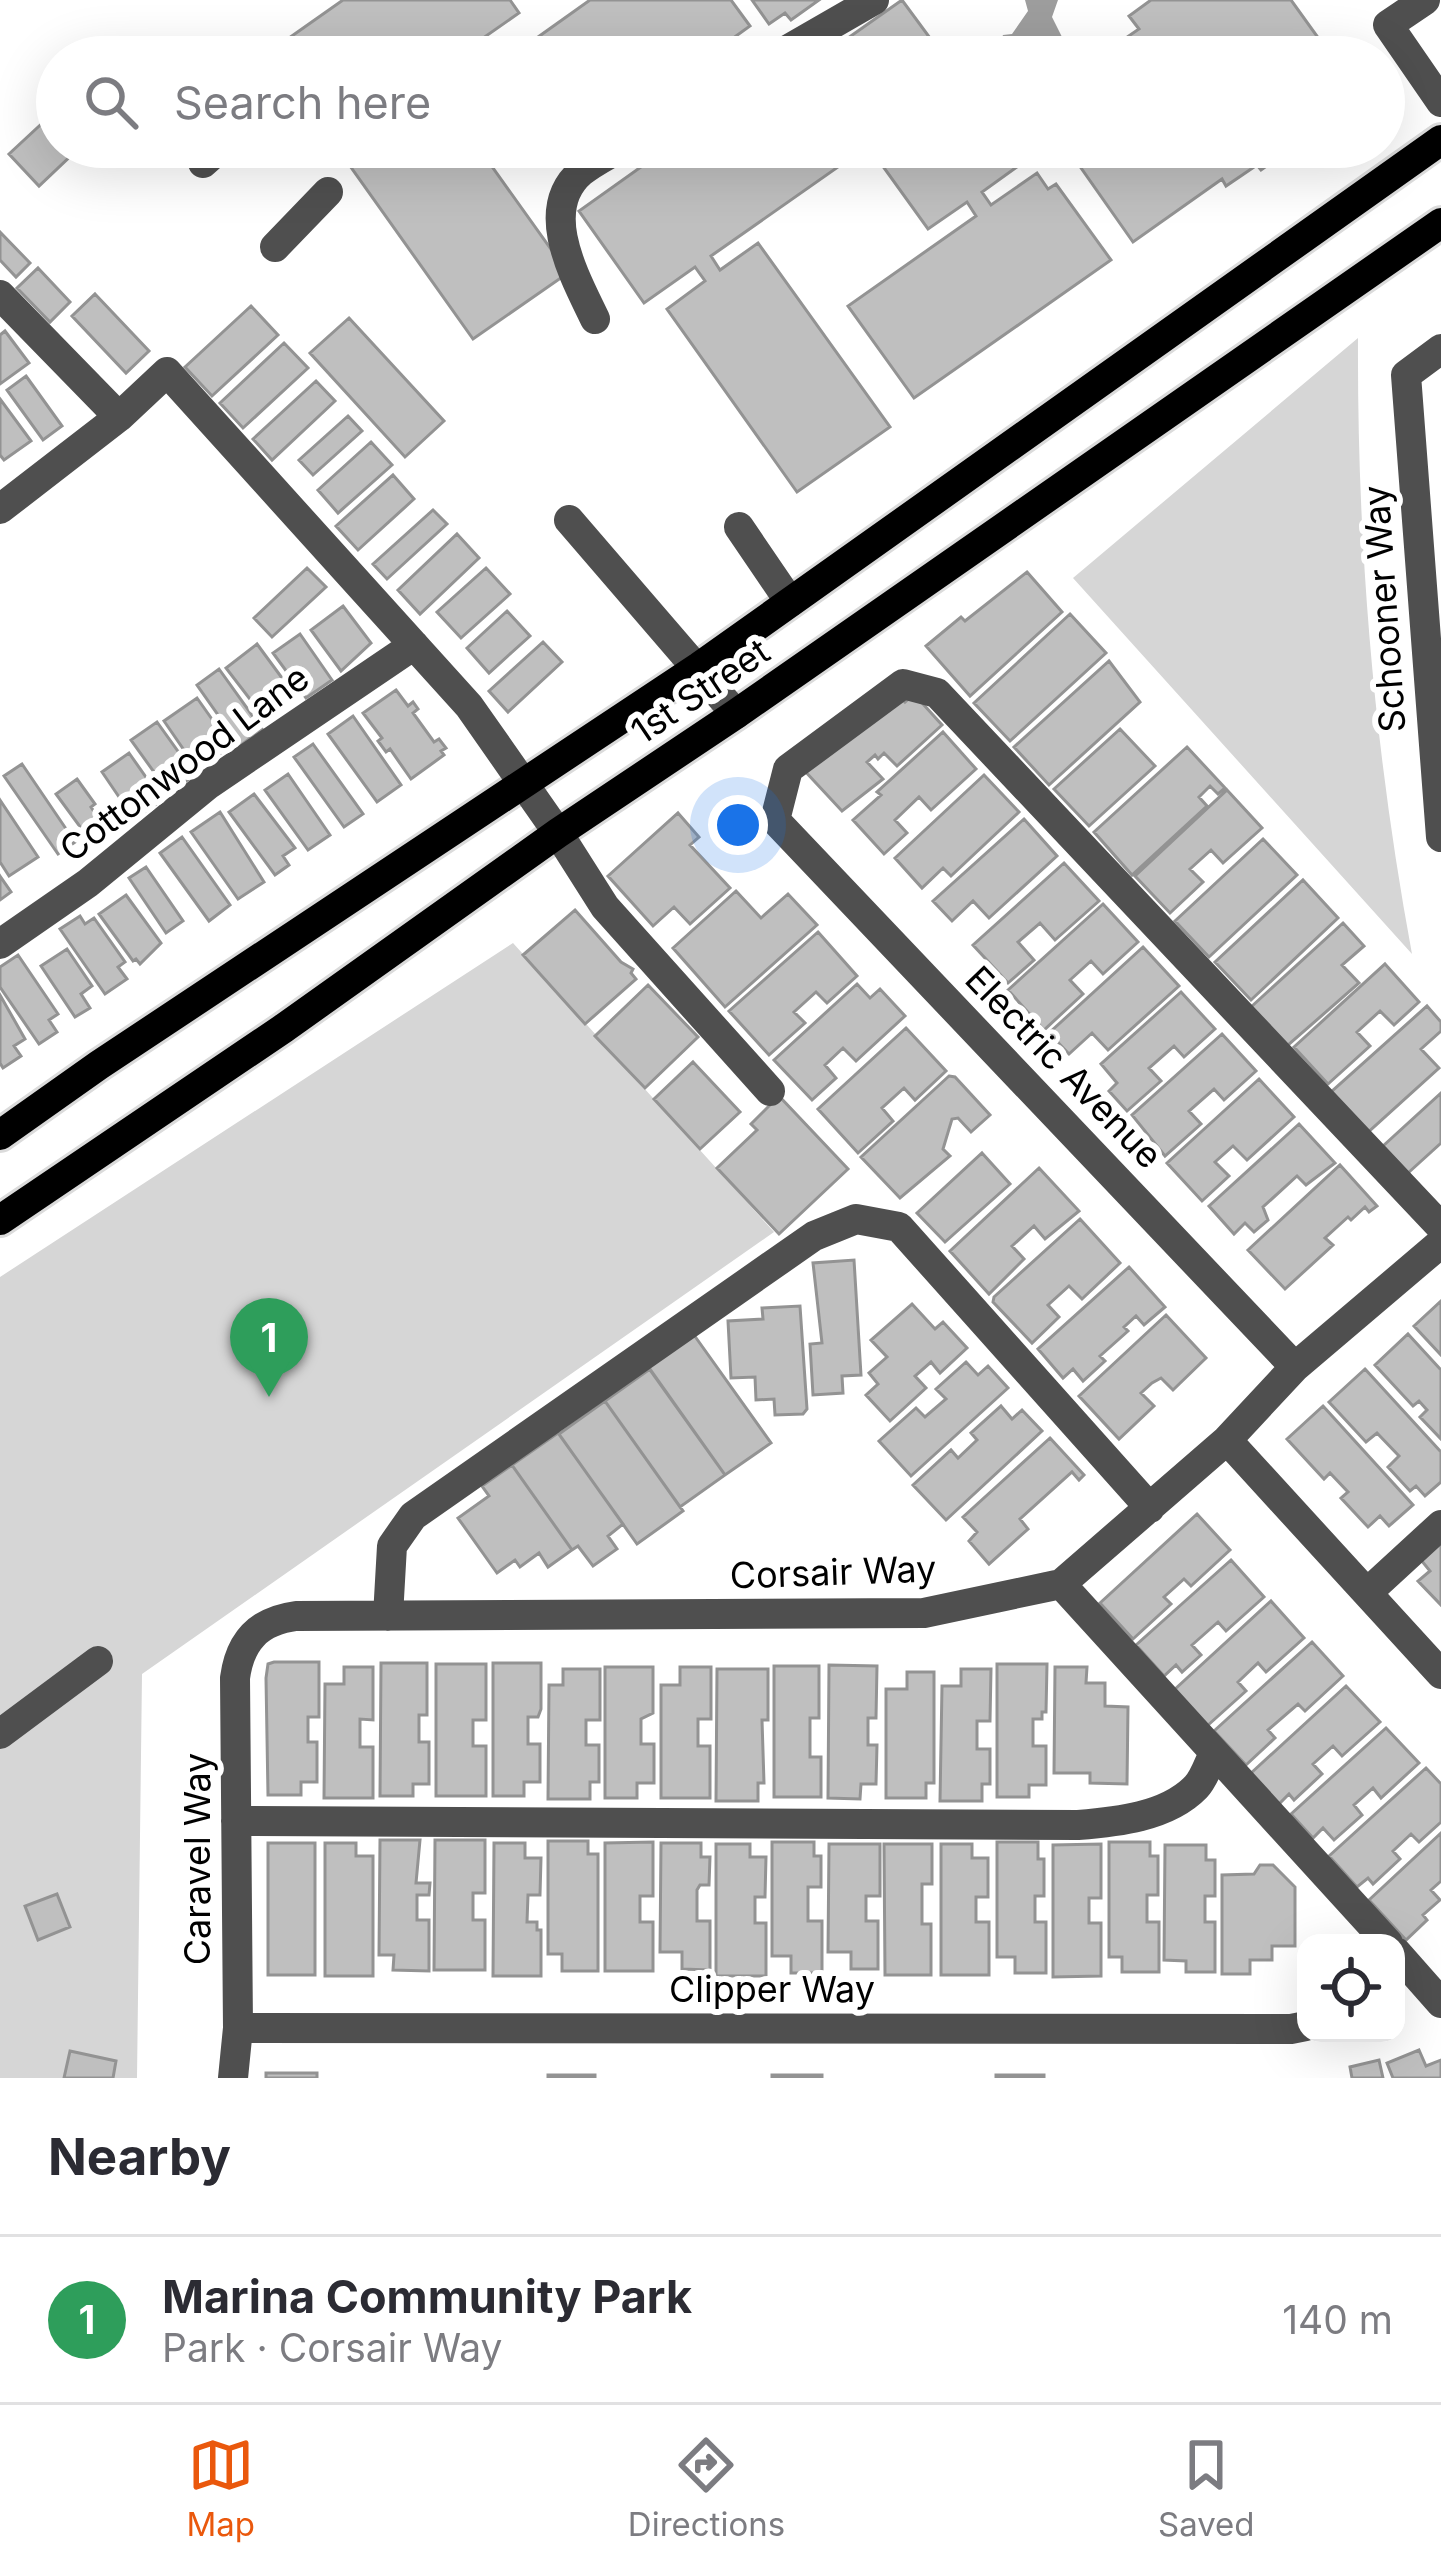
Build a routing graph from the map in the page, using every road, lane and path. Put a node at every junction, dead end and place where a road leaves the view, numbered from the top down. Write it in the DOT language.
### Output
graph roads {
  1 [pos="874,0"];
  2 [pos="1425,0"];
  3 [pos="811,36"];
  4 [pos="1396,36"];
  5 [pos="1405,50"];
  6 [pos="1441,102"];
  7 [pos="1441,140"];
  8 [pos="1405,166"];
  9 [pos="588,168"];
  10 [pos="1402,168"];
  11 [pos="328,192"];
  12 [pos="1441,223"];
  13 [pos="275,247"];
  14 [pos="0,296"];
  15 [pos="595,319"];
  16 [pos="1441,349"];
  17 [pos="119,417"];
  18 [pos="0,509"];
  19 [pos="569,520"];
  20 [pos="739,527"];
  21 [pos="790,602"];
  22 [pos="414,645"];
  23 [pos="699,667"];
  24 [pos="736,714"];
  25 [pos="523,782"];
  26 [pos="558,833"];
  27 [pos="1441,837"];
  28 [pos="0,944"];
  29 [pos="770,1091"];
  30 [pos="0,1135"];
  31 [pos="0,1220"];
  32 [pos="1441,1227"];
  33 [pos="1441,1243"];
  34 [pos="1295,1367"];
  35 [pos="1227,1440"];
  36 [pos="1150,1508"];
  37 [pos="1441,1525"];
  38 [pos="1061,1584"];
  39 [pos="1368,1592"];
  40 [pos="388,1616"];
  41 [pos="245,1641"];
  42 [pos="98,1661"];
  43 [pos="1441,1674"];
  44 [pos="0,1734"];
  45 [pos="1214,1753"];
  46 [pos="236,1821"];
  47 [pos="1380,1934"];
  48 [pos="1405,1960"];
  49 [pos="1436,1988"];
  50 [pos="1405,1997"];
  51 [pos="238,2028"];
  52 [pos="1297,2028"];
  53 [pos="233,2078"];
  1 -- 3 [label="street"];
  2 -- 4 [label="street"];
  5 -- 6 [label="street"];
  7 -- 8 [label="main road, 1st Street"];
  9 -- 15 [label="street"];
  10 -- 21 [label="main road, 1st Street"];
  11 -- 13 [label="street"];
  12 -- 24 [label="main road, 1st Street"];
  14 -- 17 [label="street"];
  16 -- 27 [label="street, Schooner Way"];
  17 -- 18 [label="street"];
  17 -- 22 [label="street"];
  19 -- 23 [label="street"];
  20 -- 21 [label="street"];
  21 -- 23 [label="main road, 1st Street"];
  22 -- 25 [label="street"];
  22 -- 28 [label="street, Cottonwood Lane"];
  23 -- 24 [label="street"];
  23 -- 25 [label="main road, 1st Street"];
  24 -- 26 [label="main road, 1st Street"];
  25 -- 26 [label="street"];
  25 -- 30 [label="main road, 1st Street"];
  26 -- 29 [label="street"];
  26 -- 31 [label="main road, 1st Street"];
  32 -- 34 [label="street, Electric Avenue"];
  33 -- 34 [label="street, Corsair Way"];
  34 -- 35 [label="street, Corsair Way"];
  35 -- 36 [label="street, Corsair Way"];
  35 -- 39 [label="street"];
  36 -- 38 [label="street, Corsair Way"];
  36 -- 40 [label="street"];
  37 -- 39 [label="street"];
  38 -- 40 [label="street, Corsair Way"];
  38 -- 45 [label="street"];
  39 -- 43 [label="street"];
  40 -- 41 [label="street, Corsair Way"];
  41 -- 46 [label="street, Caravel Way"];
  42 -- 44 [label="street"];
  45 -- 46 [label="street"];
  45 -- 47 [label="street"];
  46 -- 51 [label="street, Caravel Way"];
  48 -- 49 [label="street"];
  49 -- 50 [label="street"];
  51 -- 52 [label="street, Clipper Way"];
  51 -- 53 [label="street, Caravel Way"];
}
